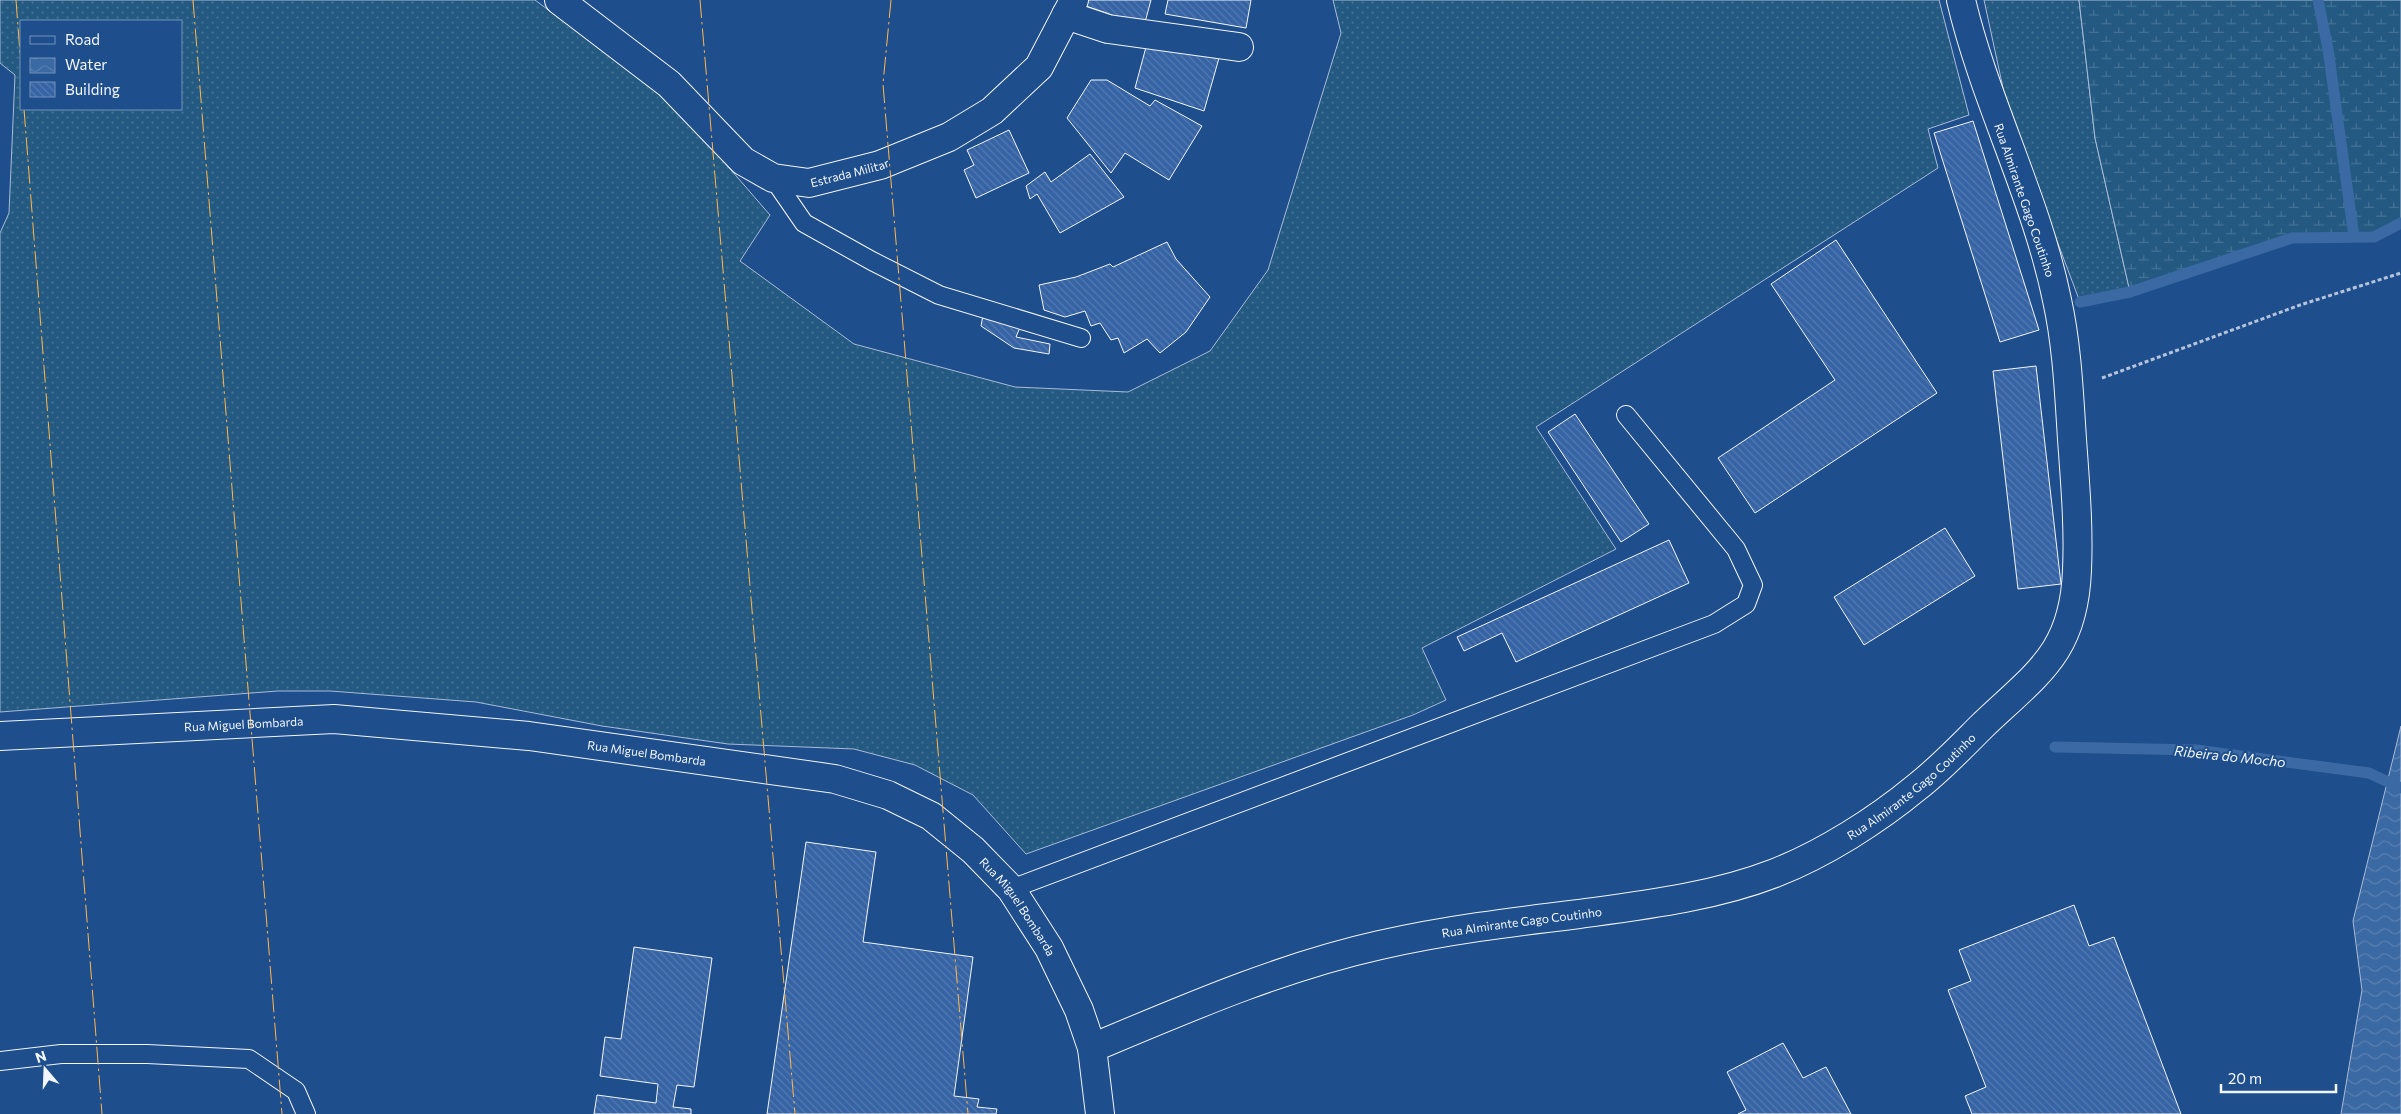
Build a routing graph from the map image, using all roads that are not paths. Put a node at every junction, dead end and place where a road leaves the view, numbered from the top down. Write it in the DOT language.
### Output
graph roads {
  1 [pos="559,0"];
  2 [pos="1961,0"];
  3 [pos="1070,8"];
  4 [pos="1240,47"];
  5 [pos="773,178"];
  6 [pos="1081,338"];
  7 [pos="1626,415"];
  8 [pos="0,736"];
  9 [pos="1011,889"];
  10 [pos="1092,1048"];
  11 [pos="0,1061"];
  12 [pos="306,1114"];
  13 [pos="1100,1114"];
  1 -- 5 [label="street, Estrada Militar"];
  2 -- 10 [label="street, Rua Almirante Gago Coutinho"];
  3 -- 4 [label="street"];
  3 -- 5 [label="street, Estrada Militar"];
  5 -- 6 [label="lane"];
  7 -- 9 [label="lane"];
  8 -- 9 [label="street, Rua Miguel Bombarda"];
  9 -- 10 [label="street, Rua Miguel Bombarda"];
  10 -- 13 [label="street, Rua Miguel Bombarda"];
  11 -- 12 [label="lane"];
}
